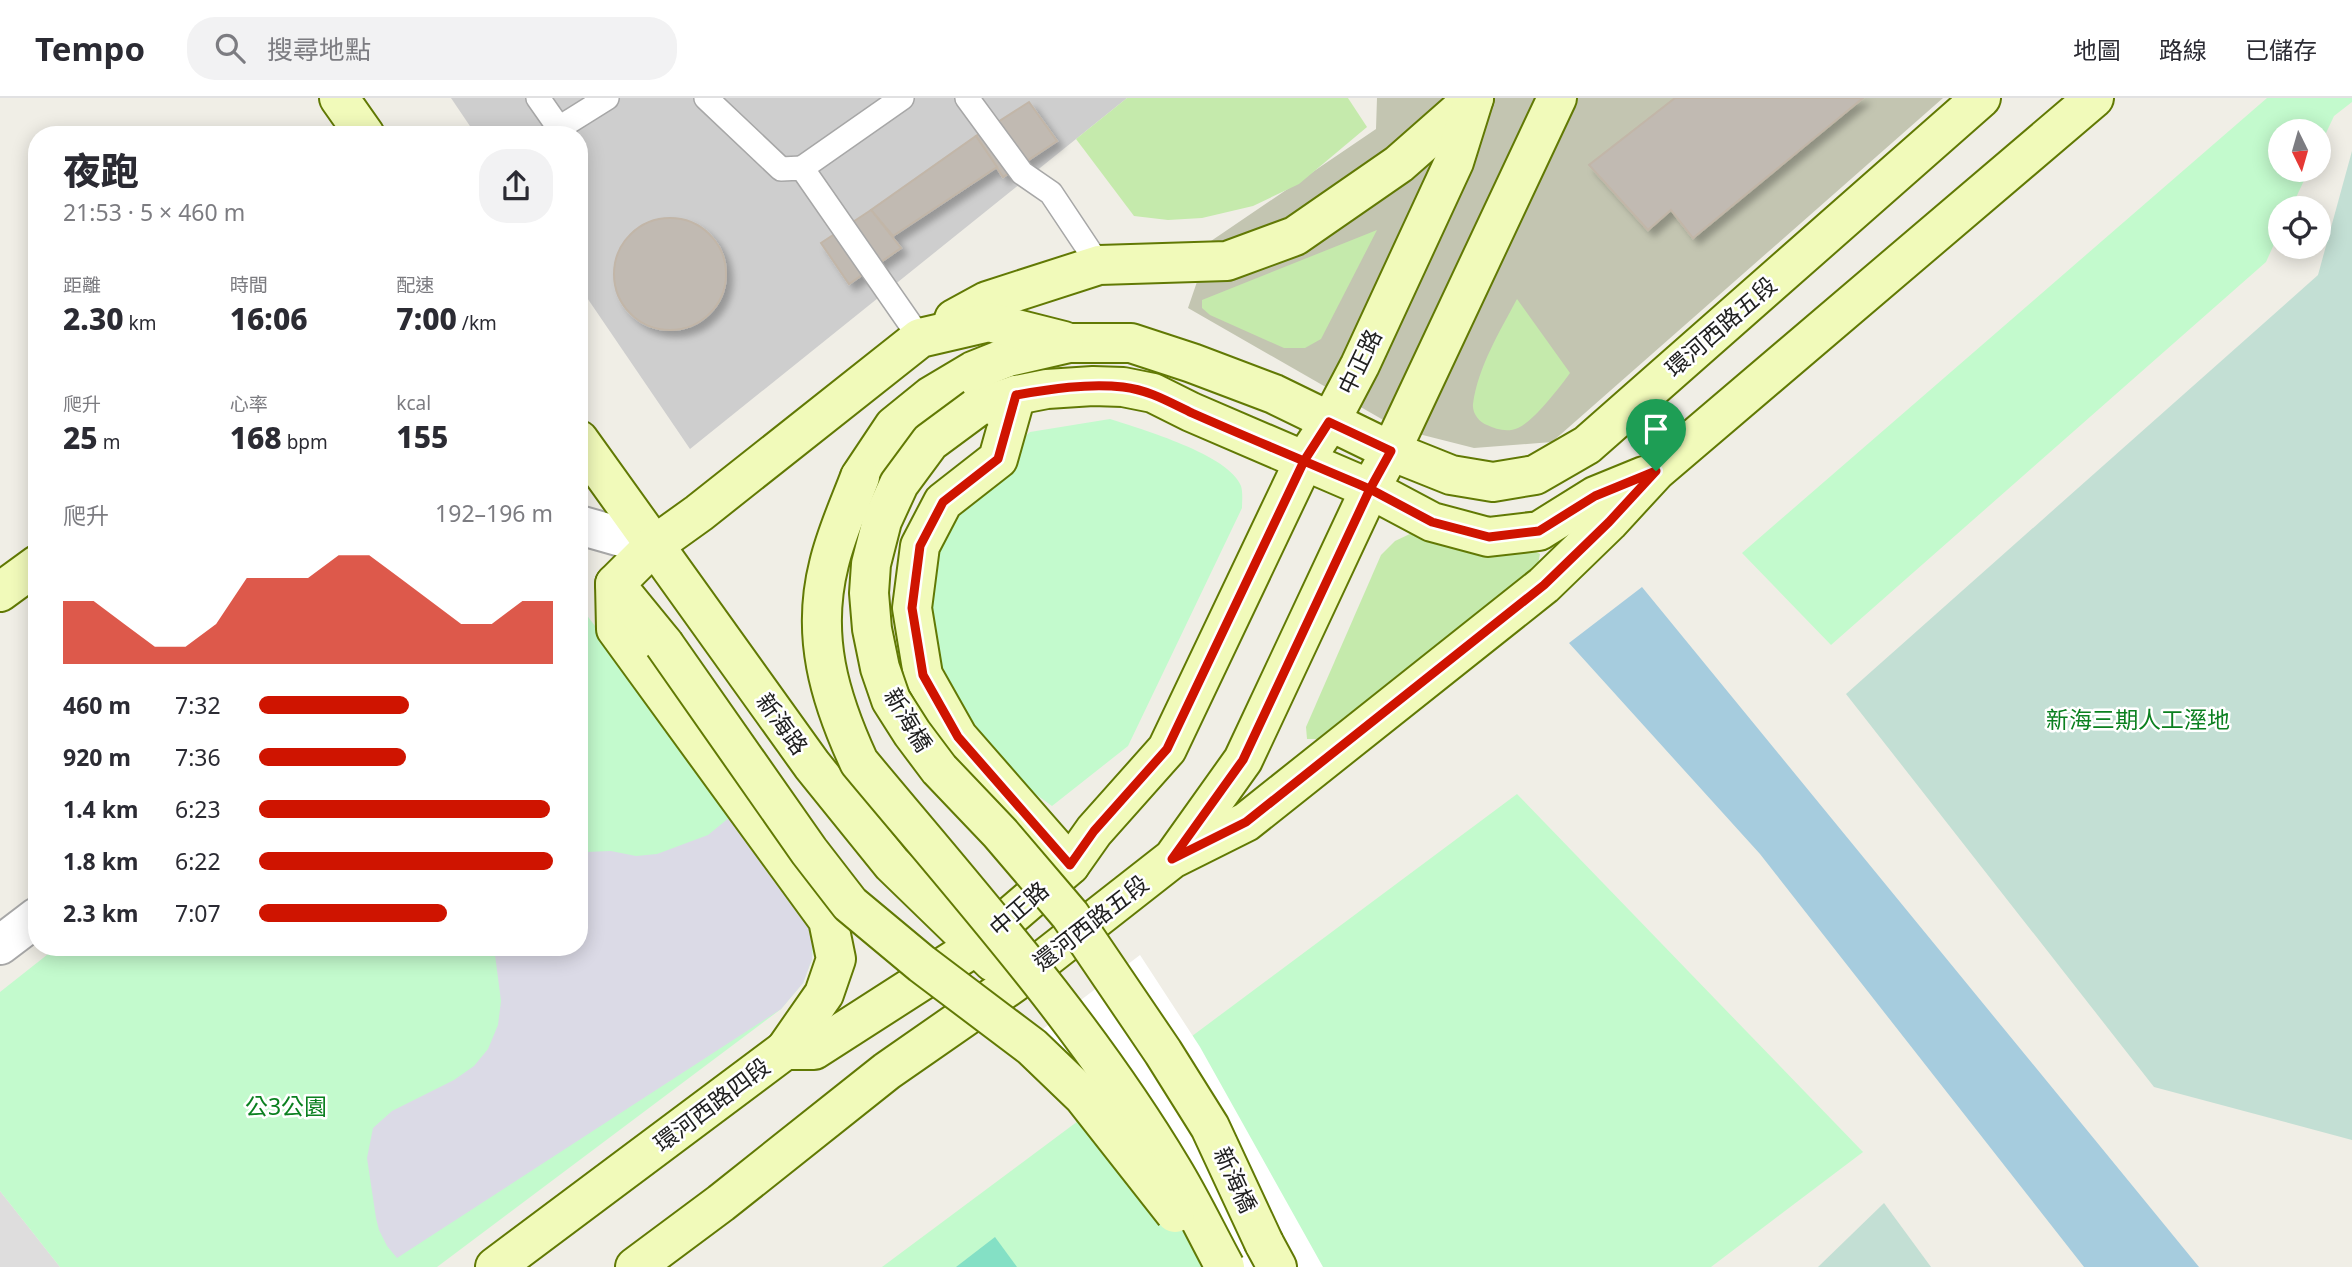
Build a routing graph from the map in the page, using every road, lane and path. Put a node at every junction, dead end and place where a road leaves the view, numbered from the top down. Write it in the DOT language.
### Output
graph roads {
  1 [pos="339,98"];
  2 [pos="538,98"];
  3 [pos="607,98"];
  4 [pos="705,98"];
  5 [pos="902,98"];
  6 [pos="967,98"];
  7 [pos="1474,98"];
  8 [pos="1557,98"];
  9 [pos="1980,98"];
  10 [pos="2094,98"];
  11 [pos="359,126"];
  12 [pos="558,126"];
  13 [pos="562,126"];
  14 [pos="802,168"];
  15 [pos="1099,265"];
  16 [pos="920,338"];
  17 [pos="1069,343"];
  18 [pos="1016,395"];
  19 [pos="1329,422"];
  20 [pos="1391,451"];
  21 [pos="588,453"];
  22 [pos="1304,461"];
  23 [pos="1656,471"];
  24 [pos="1370,489"];
  25 [pos="588,528"];
  26 [pos="653,546"];
  27 [pos="28,572"];
  28 [pos="615,584"];
  29 [pos="0,593"];
  30 [pos="1172,859"];
  31 [pos="1070,865"];
  32 [pos="28,924"];
  33 [pos="0,945"];
  34 [pos="976,946"];
  35 [pos="1014,982"];
  36 [pos="785,1051"];
  37 [pos="495,1267"];
  38 [pos="635,1267"];
  39 [pos="1224,1267"];
  40 [pos="1277,1267"];
  1 -- 11 [label="main road"];
  2 -- 12 [label="lane"];
  3 -- 13 [label="lane"];
  4 -- 14 [label="lane"];
  5 -- 14 [label="lane"];
  6 -- 15 [label="lane"];
  7 -- 15 [label="main road"];
  7 -- 19 [label="main road, 中正路"];
  8 -- 20 [label="main road"];
  9 -- 20 [label="main road, 環河西路五段"];
  10 -- 23 [label="main road"];
  14 -- 16 [label="lane"];
  15 -- 16 [label="main road"];
  16 -- 17 [label="main road"];
  16 -- 26 [label="main road"];
  17 -- 19 [label="main road, 環河西路五段"];
  17 -- 39 [label="main road, bridge"];
  18 -- 22 [label="main road, 新海橋"];
  18 -- 31 [label="main road"];
  18 -- 40 [label="main road, 新海橋, bridge"];
  19 -- 20 [label="main road, 環河西路五段"];
  19 -- 22 [label="main road, 中正路"];
  20 -- 24 [label="main road"];
  21 -- 26 [label="main road, 新海路"];
  22 -- 24 [label="main road, 新海橋"];
  22 -- 31 [label="main road, 中正路"];
  23 -- 24 [label="main road, 新海橋"];
  23 -- 30 [label="main road, 還河西路五段"];
  24 -- 30 [label="main road"];
  25 -- 26 [label="street"];
  26 -- 28 [label="main road"];
  26 -- 34 [label="main road, 新海路"];
  27 -- 29 [label="main road"];
  28 -- 36 [label="main road"];
  28 -- 39 [label="main road, bridge"];
  30 -- 35 [label="main road, 還河西路五段"];
  31 -- 34 [label="main road, 中正路"];
  32 -- 33 [label="street"];
  34 -- 35 [label="main road, 新海路"];
  34 -- 36 [label="main road, 環河西路四段"];
  35 -- 38 [label="main road"];
  36 -- 37 [label="main road, 環河西路四段"];
}
